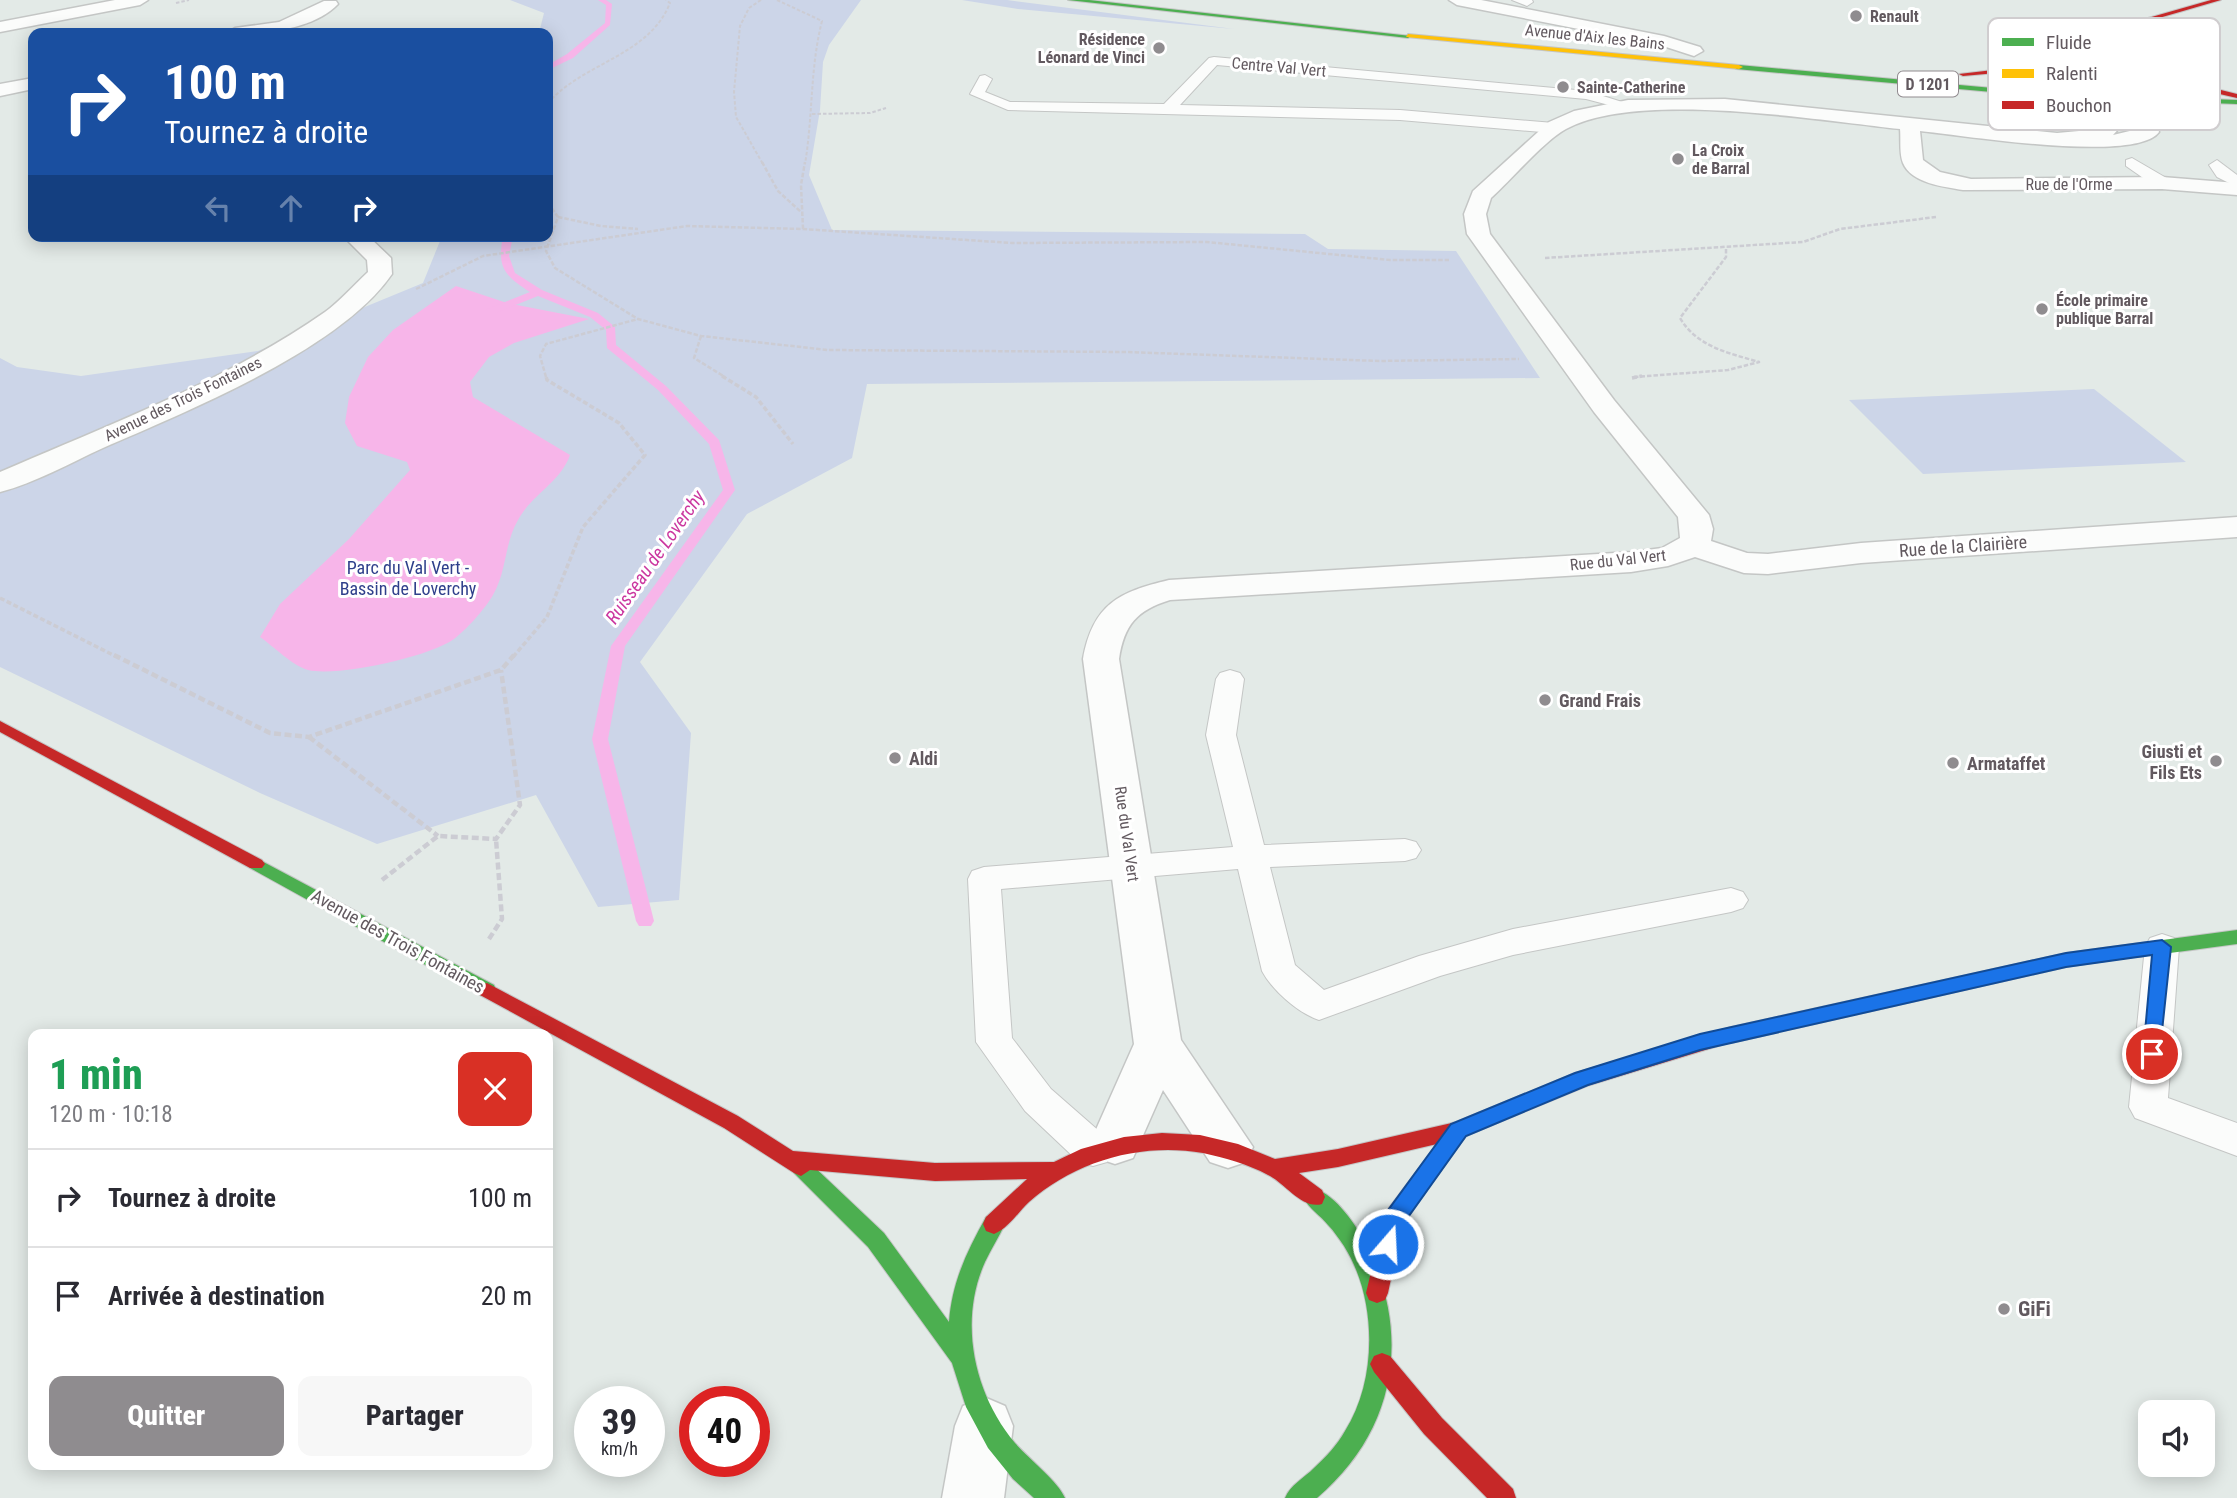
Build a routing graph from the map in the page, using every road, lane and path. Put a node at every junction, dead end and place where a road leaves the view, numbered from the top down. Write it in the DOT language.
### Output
graph roads {
  1 [pos="140,0"];
  2 [pos="666,0"];
  3 [pos="761,0"];
  4 [pos="777,0"];
  5 [pos="1072,0"];
  6 [pos="1140,0"];
  7 [pos="1457,0"];
  8 [pos="2219,0"];
  9 [pos="330,4"];
  10 [pos="2154,18"];
  11 [pos="2194,18"];
  12 [pos="0,27"];
  13 [pos="270,28"];
  14 [pos="1694,51"];
  15 [pos="1988,72"];
  16 [pos="1963,74"];
  17 [pos="1988,77"];
  18 [pos="985,79"];
  19 [pos="28,85"];
  20 [pos="0,90"];
  21 [pos="1988,90"];
  22 [pos="553,99"];
  23 [pos="1628,106"];
  24 [pos="886,107"];
  25 [pos="1168,109"];
  26 [pos="812,114"];
  27 [pos="1909,123"];
  28 [pos="1554,128"];
  29 [pos="2107,130"];
  30 [pos="2148,130"];
  31 [pos="2058,149"];
  32 [pos="1912,156"];
  33 [pos="1941,159"];
  34 [pos="2132,163"];
  35 [pos="2227,163"];
  36 [pos="2237,182"];
  37 [pos="2162,183"];
  38 [pos="2237,189"];
  39 [pos="553,210"];
  40 [pos="801,212"];
  41 [pos="1944,216"];
  42 [pos="558,217"];
  43 [pos="803,229"];
  44 [pos="649,230"];
  45 [pos="553,232"];
  46 [pos="361,242"];
  47 [pos="549,244"];
  48 [pos="1726,247"];
  49 [pos="483,256"];
  50 [pos="1493,257"];
  51 [pos="638,319"];
  52 [pos="701,336"];
  53 [pos="1569,358"];
  54 [pos="1590,386"];
  55 [pos="793,444"];
  56 [pos="0,483"];
  57 [pos="2237,527"];
  58 [pos="1695,537"];
  59 [pos="0,598"];
  60 [pos="501,670"];
  61 [pos="1230,678"];
  62 [pos="0,726"];
  63 [pos="309,737"];
  64 [pos="438,836"];
  65 [pos="496,839"];
  66 [pos="1405,850"];
  67 [pos="1251,856"];
  68 [pos="1132,865"];
  69 [pos="1731,900"];
  70 [pos="342,910"];
  71 [pos="2237,937"];
  72 [pos="2162,947"];
  73 [pos="463,977"];
  74 [pos="1158,1044"];
  75 [pos="1459,1130"];
  76 [pos="2237,1140"];
  77 [pos="1104,1147"];
  78 [pos="1228,1147"];
  79 [pos="793,1160"];
  80 [pos="1277,1167"];
  81 [pos="1052,1170"];
  82 [pos="1377,1293"];
  83 [pos="960,1355"];
  84 [pos="1382,1364"];
  85 [pos="985,1426"];
  86 [pos="973,1498"];
  87 [pos="1053,1498"];
  88 [pos="1297,1498"];
  89 [pos="1504,1498"];
  1 -- 12 [label="street"];
  2 -- 22 [label="path"];
  3 -- 40 [label="path"];
  4 -- 26 [label="path"];
  5 -- 21 [label="main road, Avenue d'Aix les Bains / D 1201"];
  6 -- 14 [label="main road, Avenue d'Aix les Bains / D 1201"];
  7 -- 14 [label="street"];
  8 -- 10 [label="main road"];
  8 -- 11 [label="main road"];
  9 -- 13 [label="street"];
  14 -- 16 [label="main road, Avenue d'Aix les Bains / D 1201"];
  15 -- 16 [label="main road"];
  16 -- 17 [label="main road, Avenue d'Aix les Bains / D 1201"];
  18 -- 25 [label="lane"];
  19 -- 20 [label="street"];
  23 -- 25 [label="lane, Centre Val Vert"];
  23 -- 27 [label="street"];
  23 -- 28 [label="street"];
  24 -- 26 [label="path"];
  25 -- 28 [label="lane"];
  26 -- 40 [label="path"];
  27 -- 31 [label="street"];
  27 -- 32 [label="street"];
  28 -- 50 [label="street"];
  29 -- 31 [label="street"];
  30 -- 31 [label="street"];
  31 -- 34 [label="street, Rue de l'Orme"];
  32 -- 33 [label="street"];
  32 -- 37 [label="street, Rue de l'Orme"];
  34 -- 35 [label="street, Rue de l'Orme"];
  34 -- 37 [label="lane"];
  35 -- 36 [label="lane"];
  37 -- 38 [label="street, Rue de l'Orme"];
  39 -- 42 [label="path"];
  40 -- 43 [label="path"];
  41 -- 48 [label="path"];
  42 -- 44 [label="path"];
  42 -- 45 [label="path"];
  43 -- 44 [label="path"];
  43 -- 50 [label="path"];
  44 -- 47 [label="path"];
  46 -- 56 [label="street, Avenue des Trois Fontaines"];
  47 -- 49 [label="path"];
  47 -- 51 [label="path"];
  48 -- 50 [label="path"];
  48 -- 54 [label="path"];
  50 -- 53 [label="street"];
  51 -- 52 [label="path"];
  51 -- 60 [label="path"];
  52 -- 53 [label="path"];
  52 -- 55 [label="path"];
  53 -- 54 [label="street"];
  54 -- 58 [label="street"];
  57 -- 58 [label="street, Rue de la Clairière"];
  58 -- 68 [label="street, Rue du Val Vert"];
  59 -- 63 [label="path"];
  60 -- 63 [label="path"];
  60 -- 65 [label="path"];
  61 -- 67 [label="lane"];
  62 -- 70 [label="main road, Avenue des Trois Fontaines"];
  63 -- 64 [label="path"];
  64 -- 65 [label="path"];
  64 -- 70 [label="path"];
  65 -- 73 [label="path"];
  66 -- 67 [label="lane"];
  67 -- 68 [label="lane"];
  67 -- 69 [label="lane"];
  68 -- 74 [label="street, Rue du Val Vert"];
  68 -- 77 [label="lane"];
  70 -- 73 [label="main road, Avenue des Trois Fontaines"];
  71 -- 72 [label="main road"];
  72 -- 75 [label="main road"];
  72 -- 76 [label="lane"];
  73 -- 79 [label="main road, Avenue des Trois Fontaines"];
  74 -- 77 [label="street"];
  74 -- 78 [label="street, Rue du Val Vert"];
  75 -- 80 [label="main road"];
  75 -- 82 [label="main road"];
  77 -- 78 [label="main road"];
  77 -- 81 [label="main road"];
  78 -- 80 [label="main road"];
  79 -- 81 [label="main road, Avenue des Trois Fontaines"];
  79 -- 83 [label="main road, Avenue des Trois Fontaines"];
  80 -- 82 [label="main road"];
  81 -- 83 [label="main road"];
  82 -- 84 [label="main road"];
  83 -- 85 [label="main road"];
  84 -- 88 [label="main road"];
  84 -- 89 [label="main road"];
  85 -- 86 [label="street"];
  85 -- 87 [label="main road"];
}
